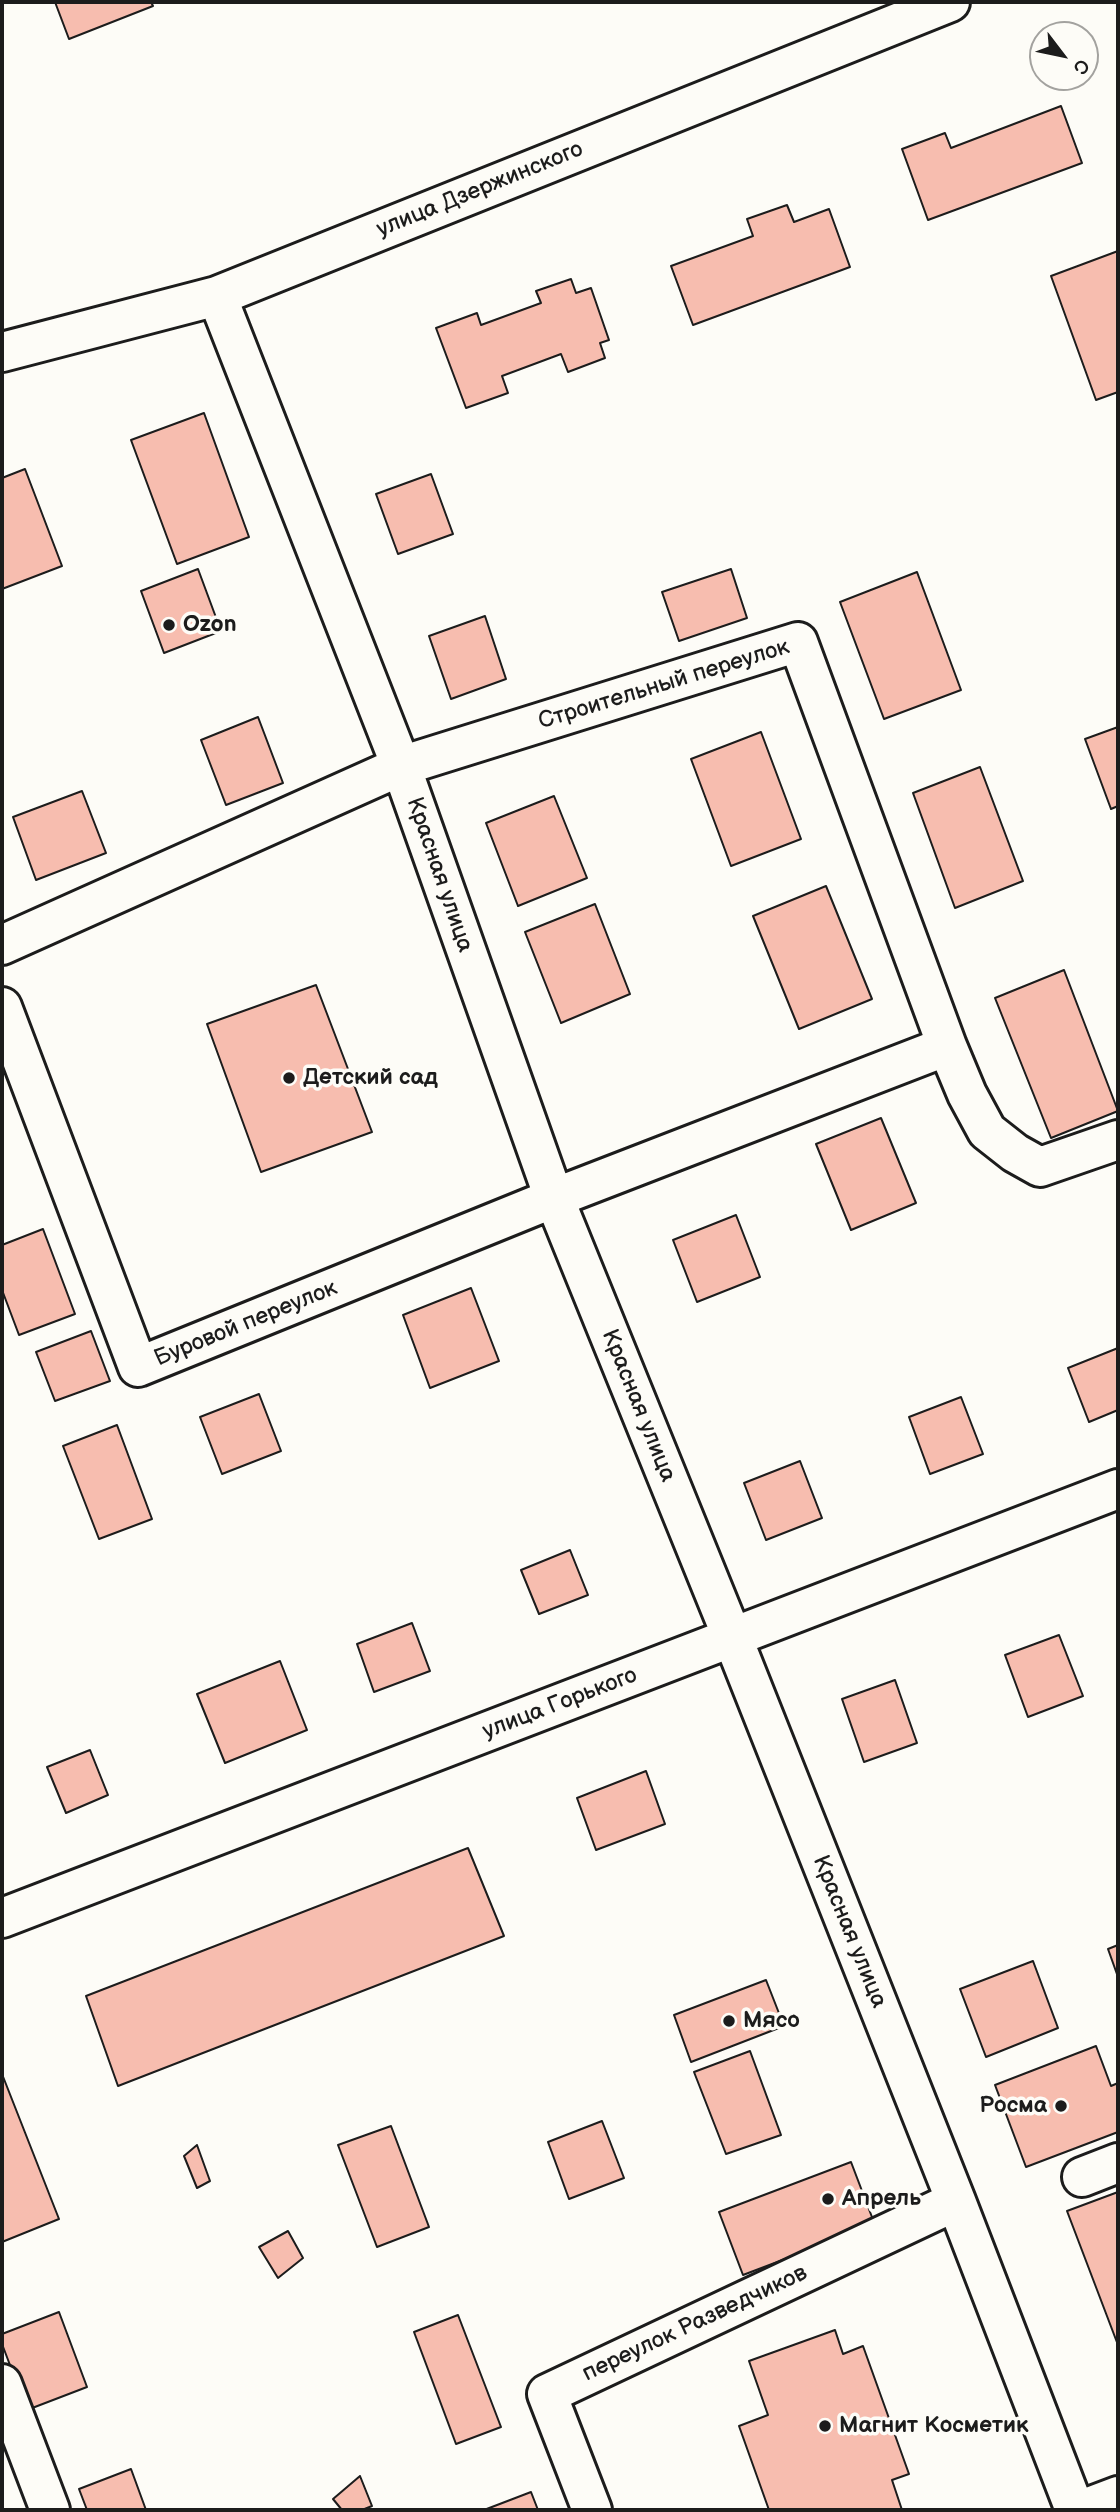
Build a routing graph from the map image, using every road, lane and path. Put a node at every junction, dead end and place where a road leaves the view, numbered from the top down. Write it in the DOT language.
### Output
graph roads {
  1 [pos="950,2"];
  2 [pos="217,296"];
  3 [pos="2,352"];
  4 [pos="401,766"];
  5 [pos="2,945"];
  6 [pos="2,1007"];
  7 [pos="947,1046"];
  8 [pos="1118,1140"];
  9 [pos="554,1198"];
  10 [pos="1118,1489"];
  11 [pos="733,1639"];
  12 [pos="2,1918"];
  13 [pos="1118,2163"];
  14 [pos="1082,2177"];
  15 [pos="956,2201"];
  16 [pos="2,2384"];
  17 [pos="1118,2496"];
  18 [pos="50,2510"];
  19 [pos="592,2510"];
  20 [pos="1075,2510"];
  21 [pos="1081,2510"];
  1 -- 2 [label="street, улица Дзержинского"];
  2 -- 3 [label="street, улица Дзержинского"];
  2 -- 4 [label="street, Красная улица"];
  4 -- 5 [label="street"];
  4 -- 7 [label="street, Строительный переулок"];
  4 -- 9 [label="street, Красная улица"];
  6 -- 9 [label="street, Буровой переулок"];
  7 -- 8 [label="street, Строительный переулок"];
  7 -- 9 [label="street"];
  9 -- 11 [label="street, Красная улица"];
  10 -- 11 [label="street, улица Горького"];
  11 -- 12 [label="street, улица Горького"];
  11 -- 15 [label="street, Красная улица"];
  13 -- 14 [label="street"];
  15 -- 19 [label="street, переулок Разведчиков"];
  15 -- 20 [label="street, Красная улица"];
  16 -- 18 [label="street"];
  17 -- 21 [label="street"];
}
